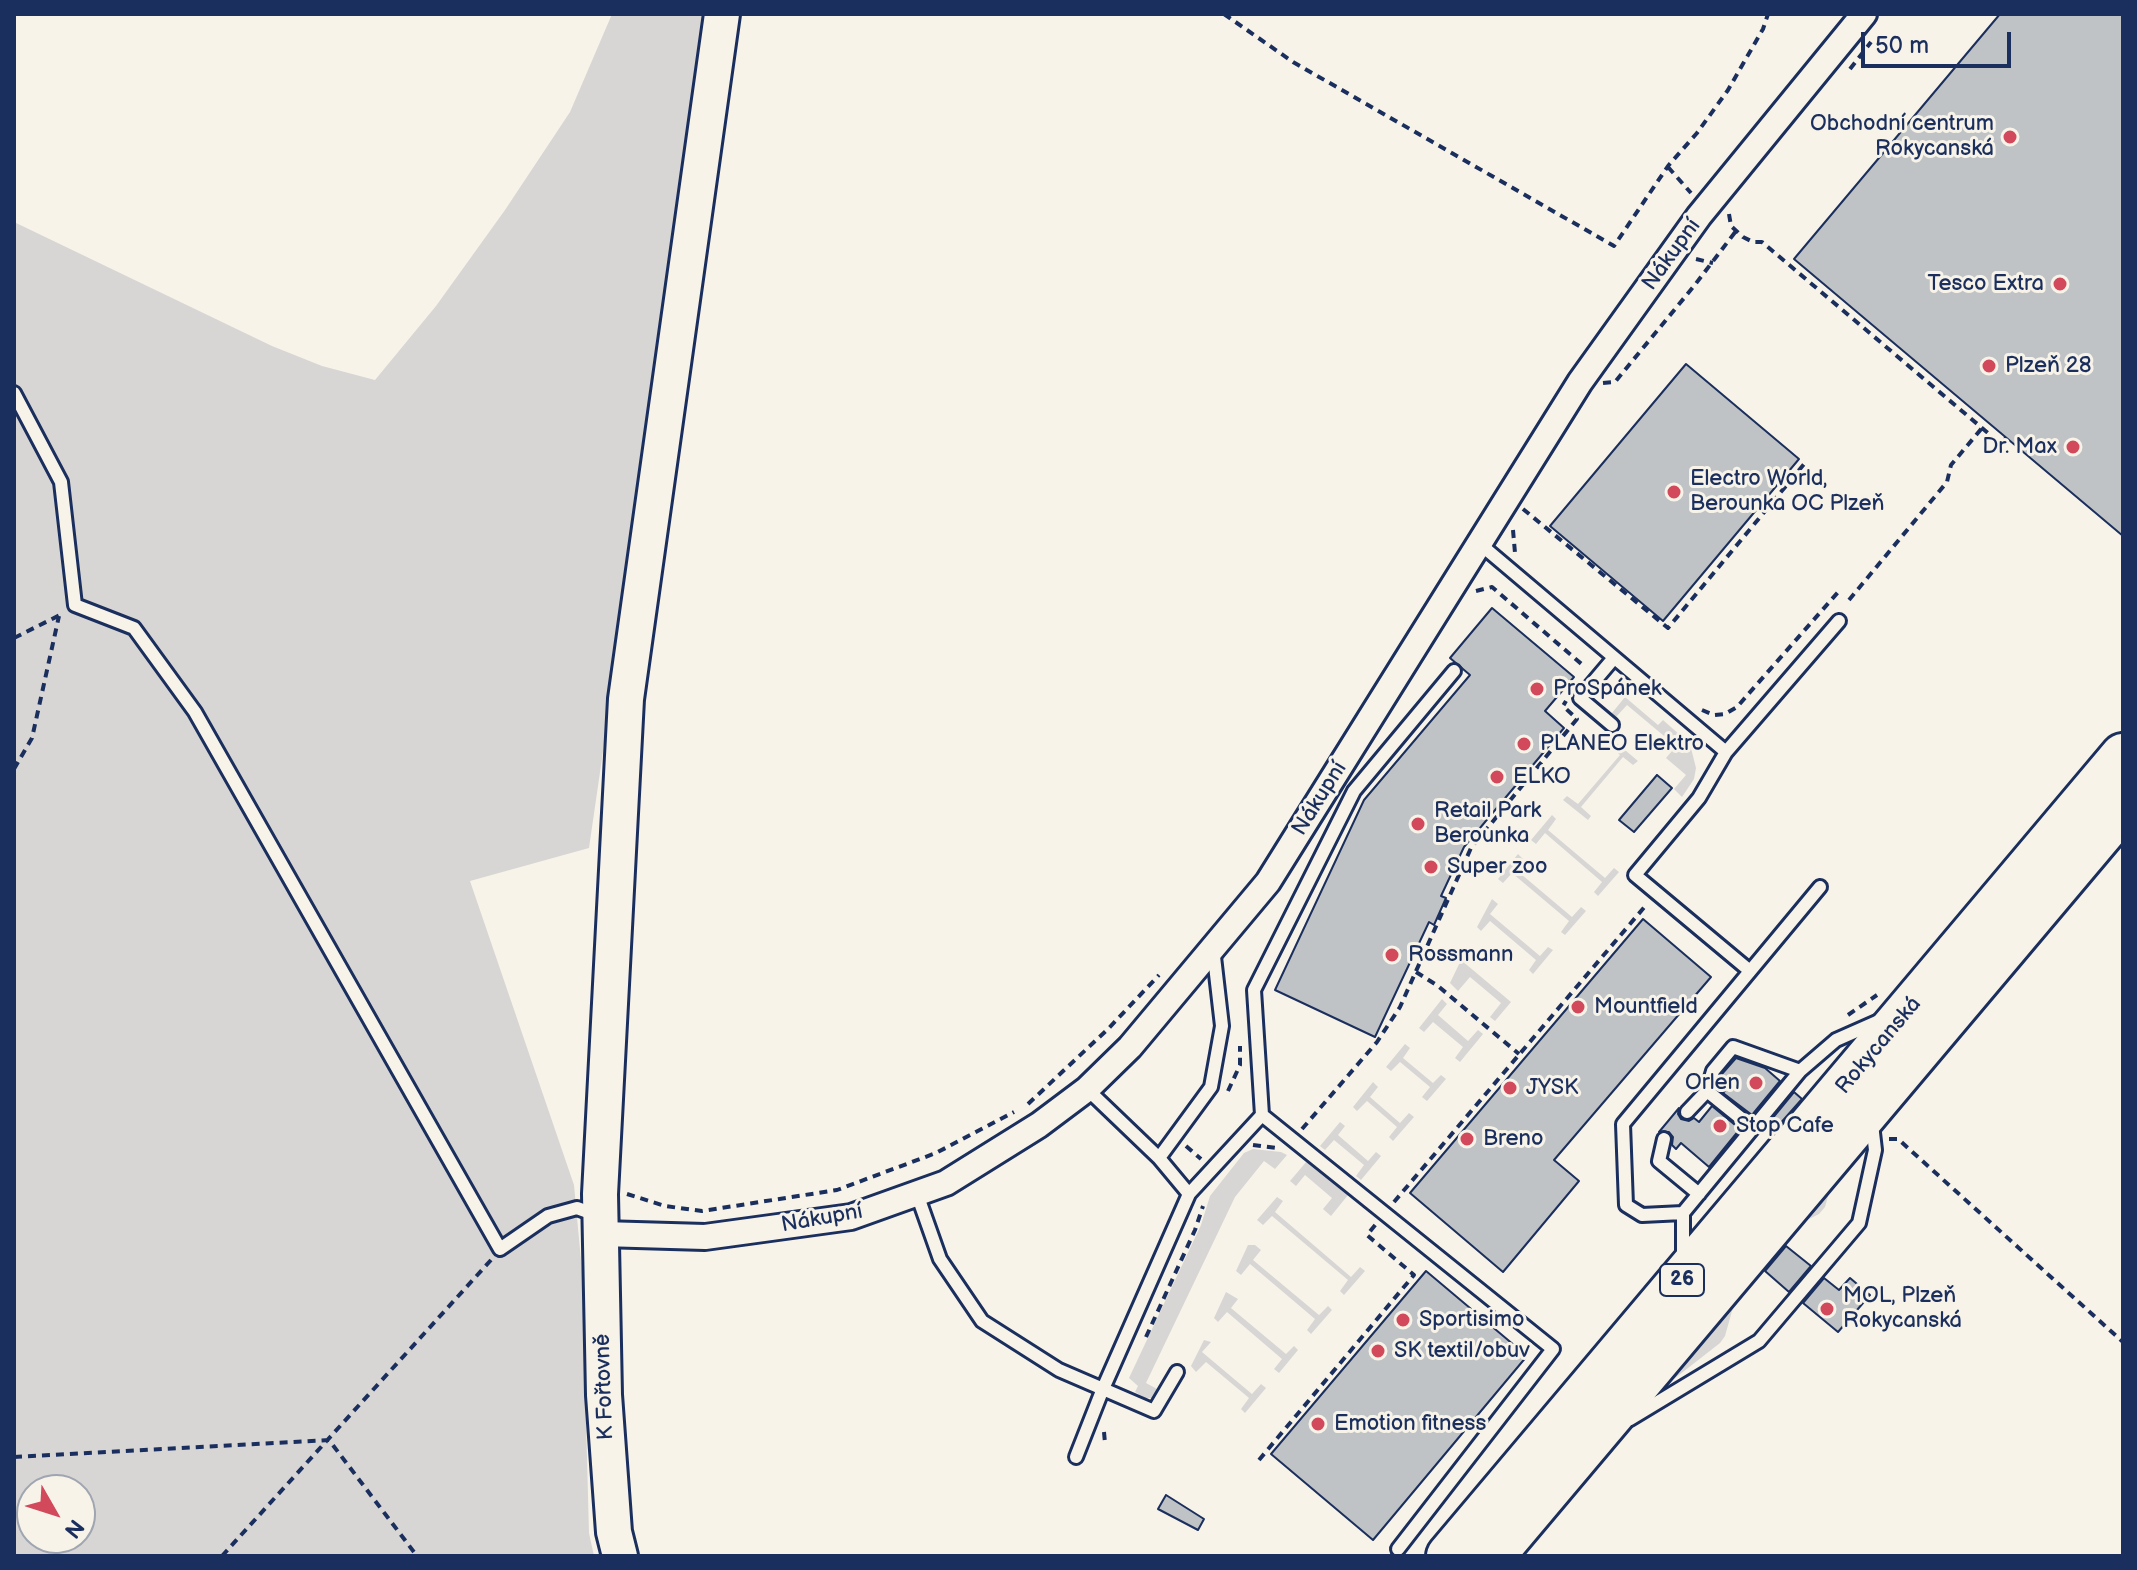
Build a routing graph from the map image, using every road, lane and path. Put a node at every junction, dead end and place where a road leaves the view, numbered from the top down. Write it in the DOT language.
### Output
graph roads {
  1 [pos="722,14"];
  2 [pos="1224,14"];
  3 [pos="1768,14"];
  4 [pos="1869,25"];
  5 [pos="1848,72"];
  6 [pos="1668,166"];
  7 [pos="1693,195"];
  8 [pos="1727,204"];
  9 [pos="1736,231"];
  10 [pos="1685,261"];
  11 [pos="1713,263"];
  12 [pos="1598,381"];
  13 [pos="14,393"];
  14 [pos="1982,428"];
  15 [pos="2006,438"];
  16 [pos="1805,463"];
  17 [pos="1526,497"];
  18 [pos="1521,507"];
  19 [pos="1743,526"];
  20 [pos="1749,530"];
  21 [pos="1480,544"];
  22 [pos="1522,561"];
  23 [pos="1839,591"];
  24 [pos="1473,593"];
  25 [pos="1849,600"];
  26 [pos="75,605"];
  27 [pos="59,616"];
  28 [pos="1839,621"];
  29 [pos="14,638"];
  30 [pos="1613,659"];
  31 [pos="1454,671"];
  32 [pos="1590,672"];
  33 [pos="1572,694"];
  34 [pos="1700,709"];
  35 [pos="1612,725"];
  36 [pos="1726,752"];
  37 [pos="2123,756"];
  38 [pos="14,769"];
  39 [pos="2123,807"];
  40 [pos="1820,887"];
  41 [pos="1656,893"];
  42 [pos="1213,947"];
  43 [pos="1750,971"];
  44 [pos="1416,972"];
  45 [pos="1159,975"];
  46 [pos="1915,1004"];
  47 [pos="1240,1039"];
  48 [pos="1519,1054"];
  49 [pos="1800,1071"];
  50 [pos="1087,1089"];
  51 [pos="1707,1091"];
  52 [pos="1225,1095"];
  53 [pos="1870,1108"];
  54 [pos="1687,1112"];
  55 [pos="1262,1115"];
  56 [pos="1753,1128"];
  57 [pos="1194,1136"];
  58 [pos="1294,1139"];
  59 [pos="1664,1139"];
  60 [pos="1251,1145"];
  61 [pos="1875,1150"];
  62 [pos="1163,1163"];
  63 [pos="917,1194"];
  64 [pos="1189,1194"];
  65 [pos="1699,1194"];
  66 [pos="1204,1202"];
  67 [pos="1683,1213"];
  68 [pos="1385,1214"];
  69 [pos="601,1215"];
  70 [pos="500,1249"];
  71 [pos="1684,1278"];
  72 [pos="1144,1341"];
  73 [pos="2123,1342"];
  74 [pos="1177,1372"];
  75 [pos="1102,1391"];
  76 [pos="1118,1397"];
  77 [pos="329,1440"];
  78 [pos="1105,1443"];
  79 [pos="1586,1446"];
  80 [pos="14,1457"];
  81 [pos="1076,1457"];
  82 [pos="1259,1460"];
  83 [pos="1398,1549"];
  84 [pos="222,1556"];
  85 [pos="417,1556"];
  86 [pos="620,1556"];
  87 [pos="1449,1556"];
  88 [pos="1492,1556"];
  1 -- 69 [label="street, K Fořtovně"];
  2 -- 6 [label="path"];
  3 -- 6 [label="path"];
  4 -- 5 [label="path"];
  4 -- 21 [label="street, Nákupní"];
  6 -- 7 [label="path"];
  8 -- 9 [label="path"];
  9 -- 11 [label="path"];
  9 -- 14 [label="path"];
  10 -- 11 [label="path"];
  11 -- 12 [label="path"];
  13 -- 26 [label="lane"];
  14 -- 15 [label="path"];
  14 -- 25 [label="path"];
  16 -- 20 [label="path"];
  17 -- 18 [label="path"];
  18 -- 20 [label="path"];
  18 -- 22 [label="path"];
  19 -- 20 [label="path"];
  21 -- 30 [label="lane"];
  21 -- 42 [label="street, Nákupní"];
  23 -- 34 [label="path"];
  24 -- 32 [label="path"];
  26 -- 27 [label="path"];
  26 -- 70 [label="lane"];
  27 -- 29 [label="path"];
  27 -- 38 [label="path"];
  28 -- 36 [label="lane"];
  30 -- 35 [label="lane"];
  30 -- 36 [label="lane"];
  31 -- 55 [label="lane"];
  33 -- 44 [label="path"];
  36 -- 41 [label="lane"];
  37 -- 46 [label="highway, Rokycanská / 26"];
  39 -- 53 [label="highway, Rokycanská / 26"];
  40 -- 43 [label="lane"];
  41 -- 43 [label="lane"];
  41 -- 48 [label="path"];
  42 -- 50 [label="street, Nákupní"];
  42 -- 62 [label="lane"];
  43 -- 67 [label="lane"];
  44 -- 48 [label="path"];
  44 -- 58 [label="path"];
  45 -- 69 [label="path"];
  46 -- 49 [label="lane"];
  46 -- 71 [label="highway, Rokycanská / 26"];
  47 -- 52 [label="path"];
  48 -- 68 [label="path"];
  49 -- 51 [label="lane"];
  49 -- 56 [label="lane"];
  50 -- 62 [label="lane"];
  50 -- 63 [label="street, Nákupní"];
  51 -- 54 [label="lane"];
  51 -- 56 [label="lane"];
  53 -- 61 [label="lane"];
  53 -- 79 [label="highway, Rokycanská / 26"];
  55 -- 58 [label="lane"];
  55 -- 64 [label="lane"];
  56 -- 65 [label="lane"];
  57 -- 62 [label="path"];
  58 -- 60 [label="path"];
  58 -- 68 [label="lane"];
  59 -- 65 [label="lane"];
  61 -- 73 [label="path"];
  61 -- 79 [label="lane"];
  62 -- 64 [label="lane"];
  63 -- 69 [label="street, Nákupní"];
  63 -- 75 [label="lane"];
  64 -- 75 [label="lane"];
  65 -- 67 [label="lane"];
  66 -- 72 [label="path"];
  67 -- 71 [label="lane"];
  68 -- 82 [label="path"];
  68 -- 83 [label="lane"];
  69 -- 70 [label="lane"];
  69 -- 86 [label="street, K Fořtovně"];
  70 -- 77 [label="path"];
  71 -- 87 [label="highway, Rokycanská / 26"];
  74 -- 76 [label="lane"];
  75 -- 76 [label="lane"];
  75 -- 81 [label="lane"];
  76 -- 78 [label="path"];
  77 -- 80 [label="path"];
  77 -- 84 [label="path"];
  77 -- 85 [label="path"];
  79 -- 88 [label="highway, Rokycanská / 26"];
}
